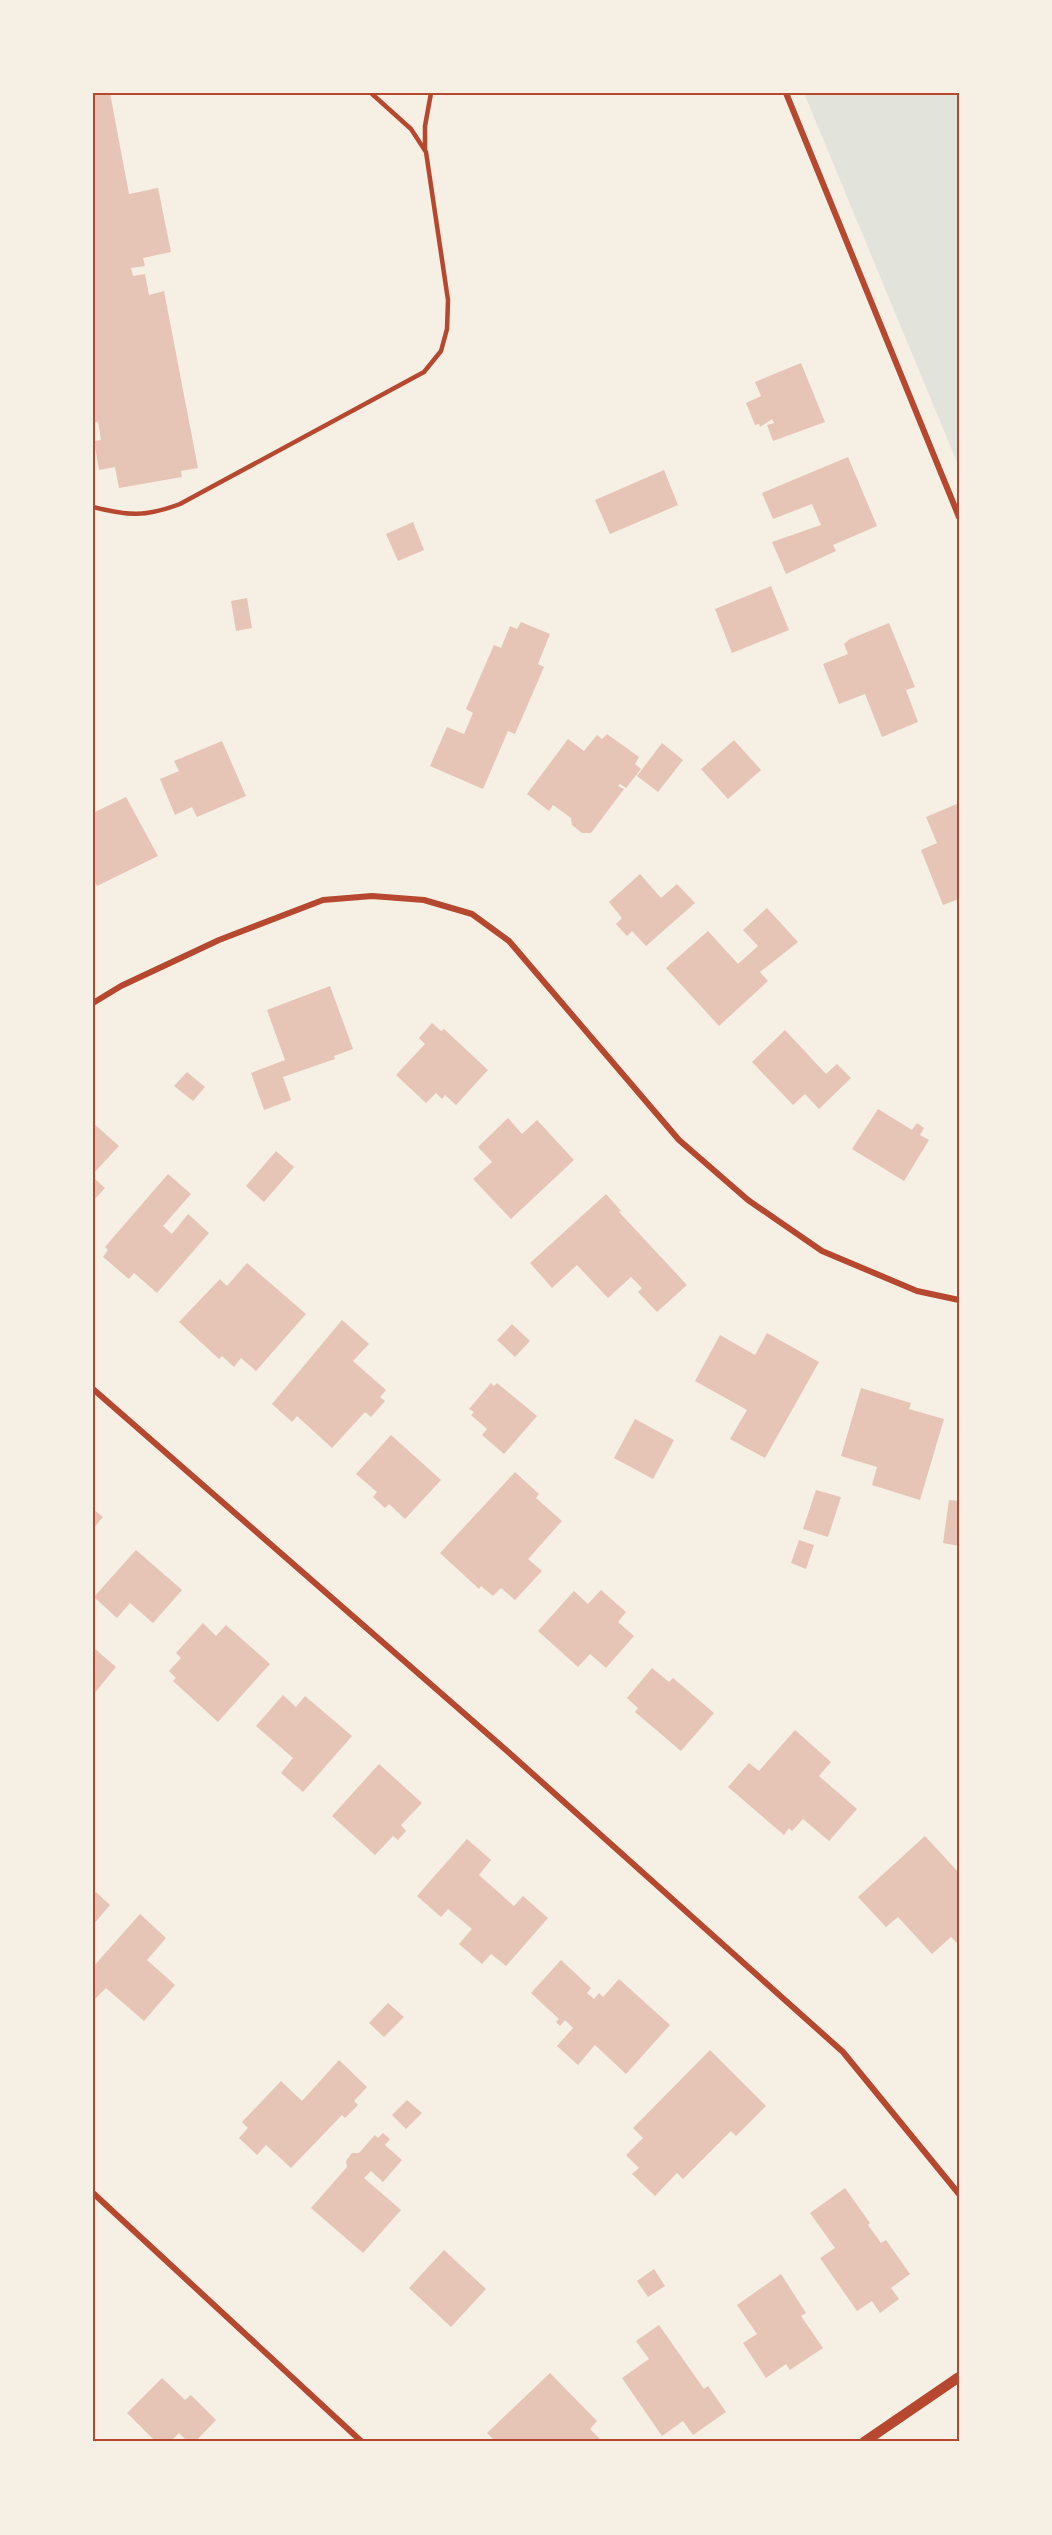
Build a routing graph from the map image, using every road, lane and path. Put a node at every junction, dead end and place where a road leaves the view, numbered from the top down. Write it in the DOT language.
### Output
graph roads {
  1 [pos="371,93"];
  2 [pos="431,93"];
  3 [pos="786,93"];
  4 [pos="426,152"];
  5 [pos="93,507"];
  6 [pos="959,517"];
  7 [pos="93,1003"];
  8 [pos="959,1300"];
  9 [pos="93,1389"];
  10 [pos="93,2193"];
  11 [pos="959,2194"];
  12 [pos="959,2377"];
  13 [pos="362,2442"];
  14 [pos="864,2442"];
  1 -- 4 [label="lane"];
  2 -- 4 [label="lane"];
  3 -- 6 [label="street"];
  4 -- 5 [label="lane"];
  7 -- 8 [label="street"];
  9 -- 11 [label="street"];
  10 -- 13 [label="street"];
  12 -- 14 [label="street"];
}
